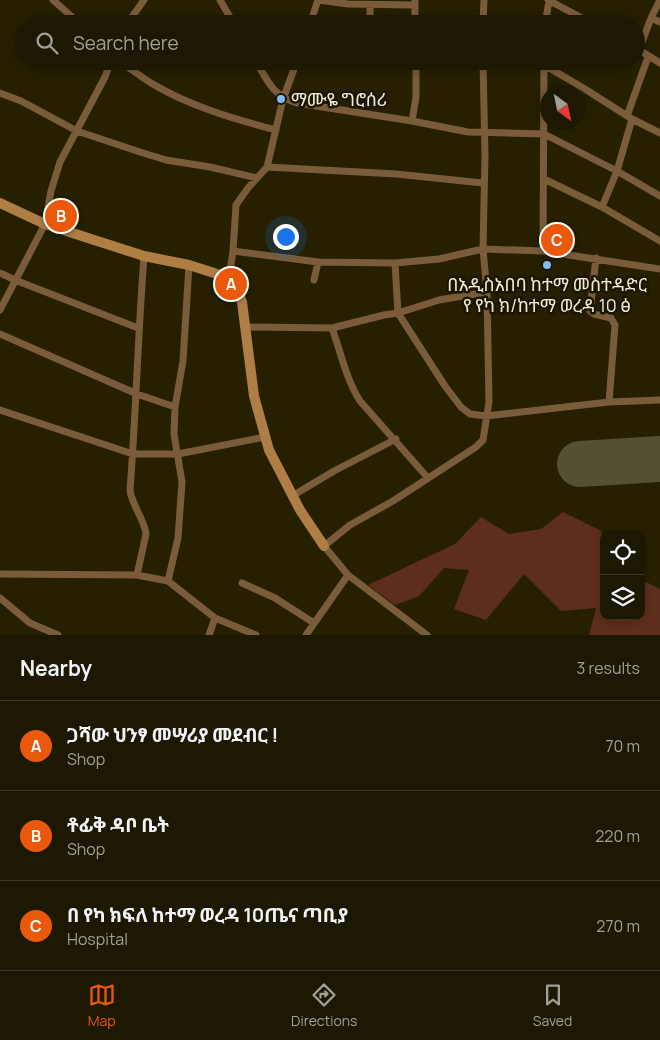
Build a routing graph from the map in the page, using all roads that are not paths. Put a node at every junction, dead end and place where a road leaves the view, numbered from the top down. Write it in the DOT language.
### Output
graph roads {
  1 [pos="53,0"];
  2 [pos="144,0"];
  3 [pos="220,0"];
  4 [pos="319,0"];
  5 [pos="484,0"];
  6 [pos="548,0"];
  7 [pos="660,0"];
  8 [pos="415,3"];
  9 [pos="370,5"];
  10 [pos="70,15"];
  11 [pos="133,15"];
  12 [pos="229,15"];
  13 [pos="313,15"];
  14 [pos="370,15"];
  15 [pos="484,15"];
  16 [pos="546,15"];
  17 [pos="576,15"];
  18 [pos="652,18"];
  19 [pos="660,22"];
  20 [pos="645,34"];
  21 [pos="645,55"];
  22 [pos="648,57"];
  23 [pos="660,64"];
  24 [pos="645,66"];
  25 [pos="107,70"];
  26 [pos="132,70"];
  27 [pos="261,70"];
  28 [pos="293,70"];
  29 [pos="416,70"];
  30 [pos="483,70"];
  31 [pos="544,70"];
  32 [pos="555,70"];
  33 [pos="644,70"];
  34 [pos="0,93"];
  35 [pos="283,98"];
  36 [pos="629,117"];
  37 [pos="412,122"];
  38 [pos="276,130"];
  39 [pos="77,131"];
  40 [pos="485,133"];
  41 [pos="660,133"];
  42 [pos="544,134"];
  43 [pos="267,167"];
  44 [pos="617,171"];
  45 [pos="257,178"];
  46 [pos="544,179"];
  47 [pos="484,183"];
  48 [pos="660,196"];
  49 [pos="0,203"];
  50 [pos="602,207"];
  51 [pos="45,224"];
  52 [pos="660,241"];
  53 [pos="483,249"];
  54 [pos="543,251"];
  55 [pos="233,252"];
  56 [pos="144,256"];
  57 [pos="596,258"];
  58 [pos="318,262"];
  59 [pos="395,262"];
  60 [pos="190,265"];
  61 [pos="660,269"];
  62 [pos="0,273"];
  63 [pos="229,277"];
  64 [pos="15,280"];
  65 [pos="314,280"];
  66 [pos="487,292"];
  67 [pos="0,310"];
  68 [pos="398,313"];
  69 [pos="245,327"];
  70 [pos="138,328"];
  71 [pos="332,328"];
  72 [pos="0,334"];
  73 [pos="137,394"];
  74 [pos="660,400"];
  75 [pos="609,402"];
  76 [pos="175,407"];
  77 [pos="0,410"];
  78 [pos="486,416"];
  79 [pos="265,437"];
  80 [pos="396,440"];
  81 [pos="133,454"];
  82 [pos="178,454"];
  83 [pos="428,478"];
  84 [pos="292,496"];
  85 [pos="324,546"];
  86 [pos="0,574"];
  87 [pos="137,575"];
  88 [pos="348,575"];
  89 [pos="168,581"];
  90 [pos="242,583"];
  91 [pos="0,598"];
  92 [pos="215,618"];
  93 [pos="314,623"];
  94 [pos="58,635"];
  95 [pos="209,635"];
  96 [pos="256,635"];
  97 [pos="306,635"];
  98 [pos="427,635"];
  1 -- 10 [label="street"];
  2 -- 11 [label="street"];
  3 -- 12 [label="street"];
  4 -- 9 [label="street"];
  4 -- 13 [label="street"];
  5 -- 15 [label="street"];
  6 -- 16 [label="street"];
  6 -- 17 [label="street"];
  7 -- 18 [label="street"];
  8 -- 9 [label="street"];
  9 -- 14 [label="street"];
  18 -- 19 [label="street"];
  18 -- 20 [label="street"];
  21 -- 22 [label="street"];
  22 -- 23 [label="street"];
  22 -- 24 [label="street"];
  25 -- 39 [label="street"];
  26 -- 38 [label="street"];
  27 -- 35 [label="street"];
  28 -- 35 [label="street"];
  29 -- 37 [label="street"];
  30 -- 40 [label="street"];
  31 -- 42 [label="street"];
  32 -- 36 [label="street"];
  33 -- 36 [label="street"];
  34 -- 39 [label="street"];
  35 -- 37 [label="street"];
  35 -- 38 [label="street"];
  36 -- 41 [label="street"];
  36 -- 44 [label="street"];
  37 -- 40 [label="street"];
  38 -- 43 [label="street"];
  39 -- 45 [label="street"];
  39 -- 51 [label="street"];
  40 -- 42 [label="street"];
  40 -- 47 [label="street"];
  42 -- 44 [label="street"];
  42 -- 46 [label="street"];
  43 -- 45 [label="street"];
  43 -- 47 [label="street"];
  44 -- 48 [label="street"];
  44 -- 50 [label="street"];
  45 -- 55 [label="street"];
  46 -- 50 [label="street"];
  46 -- 54 [label="street"];
  47 -- 53 [label="street"];
  49 -- 51 [label="main road"];
  50 -- 52 [label="street"];
  51 -- 56 [label="main road"];
  51 -- 64 [label="street"];
  53 -- 54 [label="street"];
  53 -- 59 [label="street"];
  53 -- 66 [label="street"];
  54 -- 57 [label="street"];
  55 -- 58 [label="street"];
  55 -- 63 [label="street"];
  56 -- 60 [label="main road"];
  56 -- 70 [label="street"];
  57 -- 61 [label="street"];
  57 -- 75 [label="street"];
  58 -- 59 [label="street"];
  58 -- 65 [label="street"];
  59 -- 68 [label="street"];
  60 -- 63 [label="main road"];
  60 -- 76 [label="street"];
  62 -- 64 [label="street"];
  63 -- 69 [label="main road"];
  64 -- 67 [label="street"];
  64 -- 70 [label="street"];
  66 -- 68 [label="street"];
  66 -- 78 [label="street"];
  68 -- 71 [label="street"];
  68 -- 78 [label="street"];
  69 -- 71 [label="street"];
  69 -- 79 [label="main road"];
  70 -- 73 [label="street"];
  71 -- 80 [label="street"];
  72 -- 73 [label="street"];
  73 -- 76 [label="street"];
  73 -- 81 [label="street"];
  74 -- 75 [label="street"];
  75 -- 78 [label="street"];
  76 -- 82 [label="street"];
  77 -- 81 [label="street"];
  78 -- 83 [label="street"];
  79 -- 82 [label="street"];
  79 -- 84 [label="main road"];
  80 -- 83 [label="street"];
  80 -- 84 [label="street"];
  81 -- 82 [label="street"];
  81 -- 87 [label="street"];
  82 -- 89 [label="street"];
  83 -- 85 [label="street"];
  84 -- 85 [label="main road"];
  85 -- 88 [label="street"];
  86 -- 87 [label="street"];
  87 -- 89 [label="street"];
  88 -- 93 [label="street"];
  88 -- 98 [label="street"];
  89 -- 92 [label="street"];
  90 -- 93 [label="street"];
  91 -- 94 [label="street"];
  92 -- 95 [label="street"];
  92 -- 96 [label="street"];
  93 -- 97 [label="street"];
}
